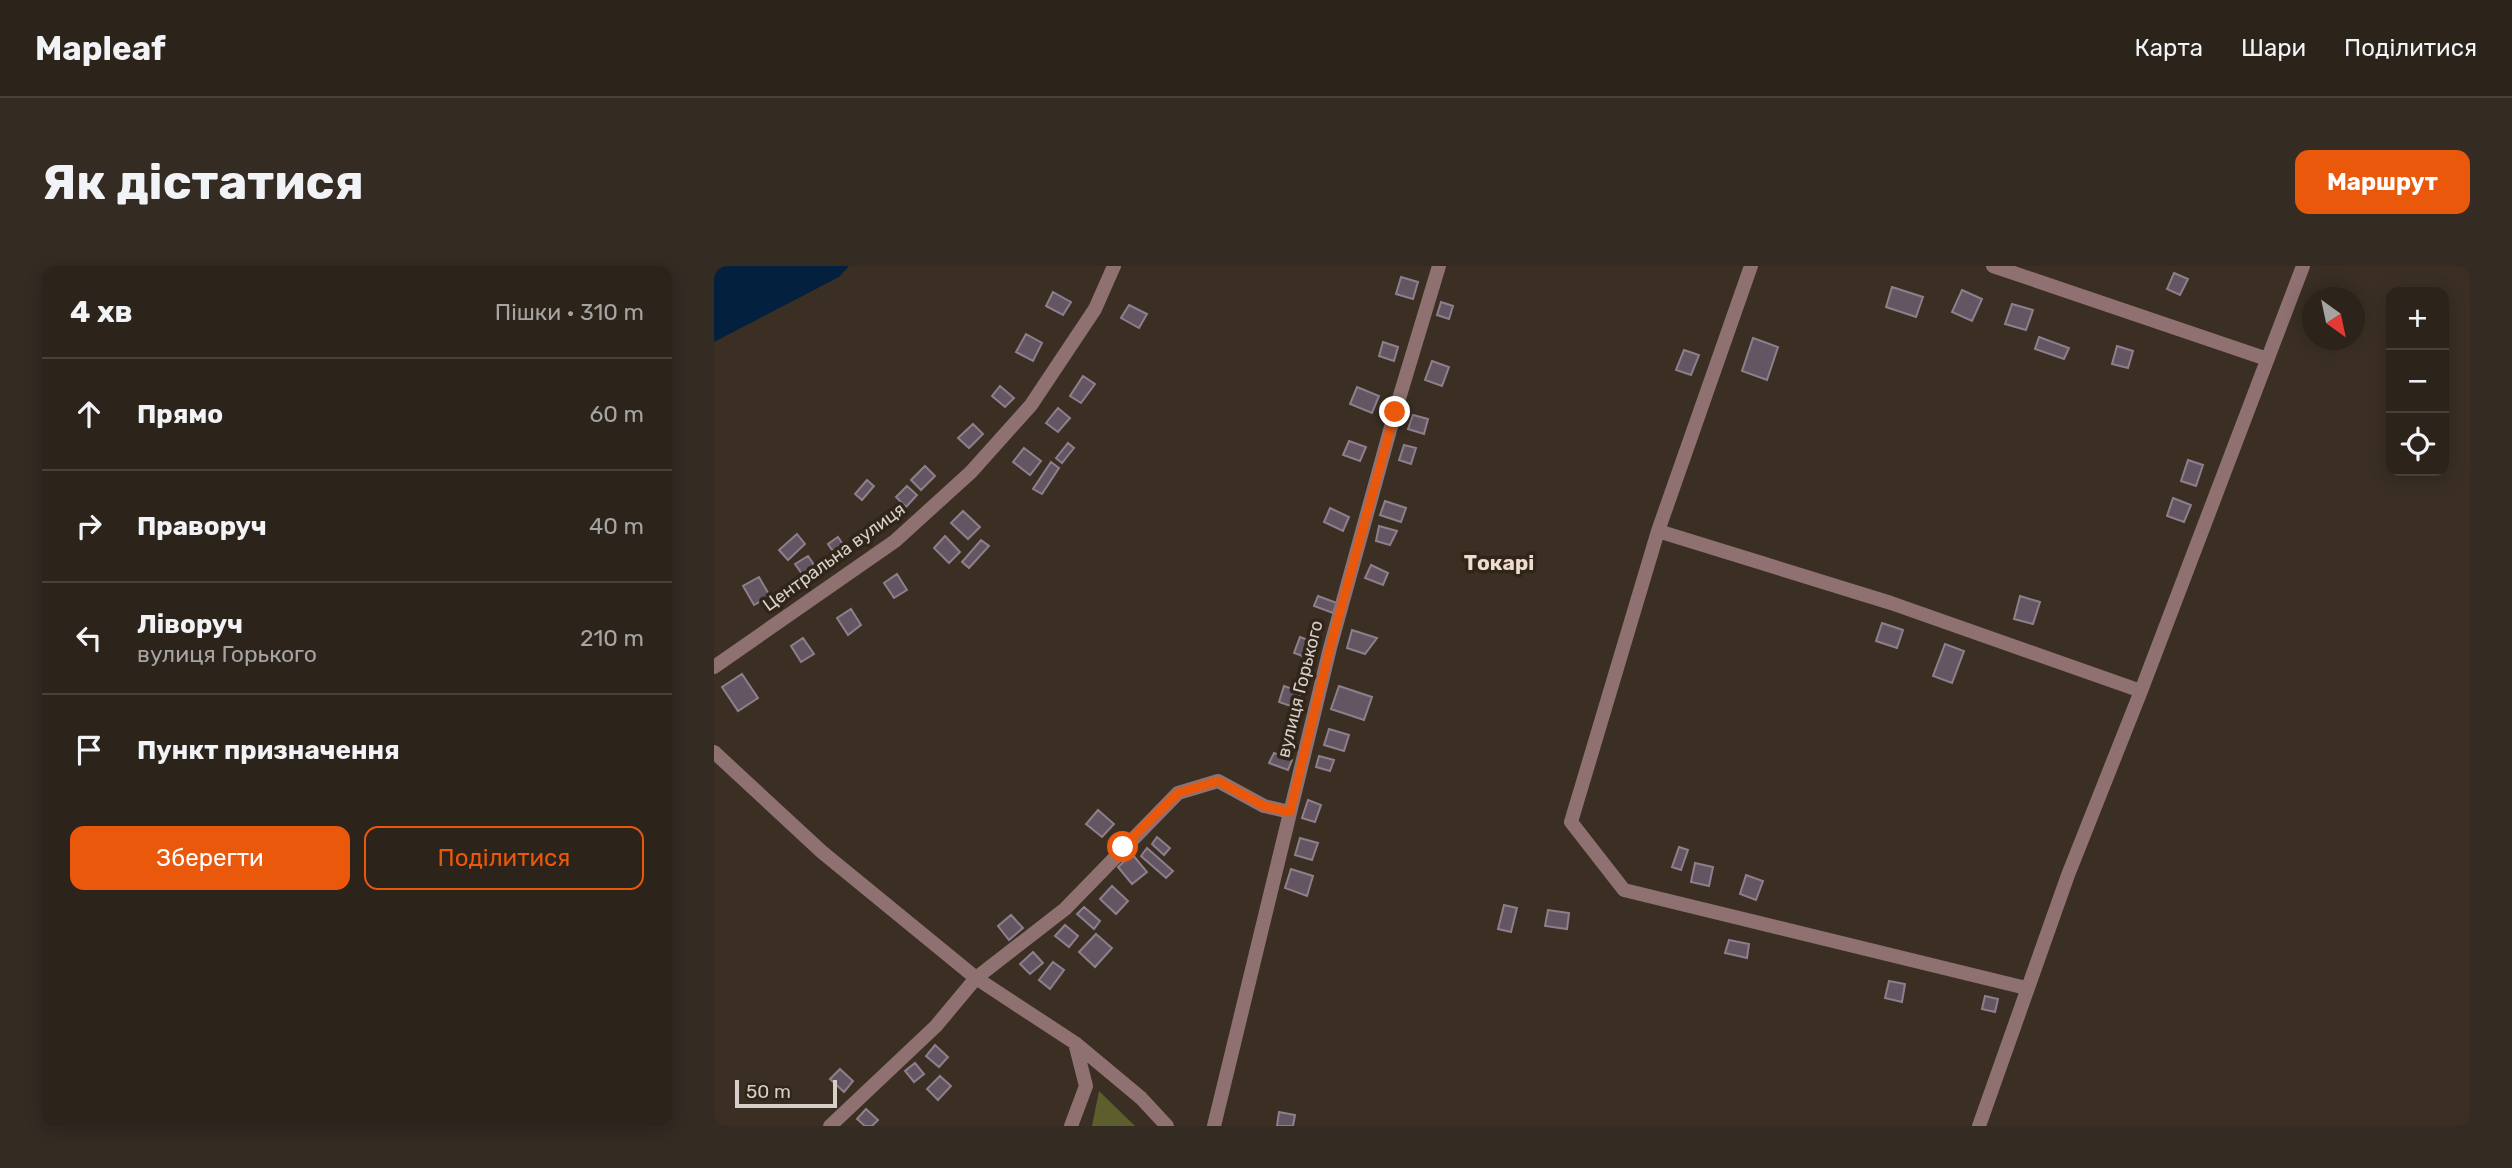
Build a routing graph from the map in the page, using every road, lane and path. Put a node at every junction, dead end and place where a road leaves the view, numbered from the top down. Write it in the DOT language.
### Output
graph roads {
  1 [pos="1114,266"];
  2 [pos="1439,266"];
  3 [pos="1751,266"];
  4 [pos="1993,266"];
  5 [pos="2303,266"];
  6 [pos="2267,359"];
  7 [pos="1658,531"];
  8 [pos="714,667"];
  9 [pos="2141,691"];
  10 [pos="714,752"];
  11 [pos="1290,812"];
  12 [pos="976,978"];
  13 [pos="2026,988"];
  14 [pos="1075,1043"];
  15 [pos="830,1126"];
  16 [pos="1071,1126"];
  17 [pos="1167,1126"];
  18 [pos="1214,1126"];
  19 [pos="1979,1126"];
  1 -- 8 [label="street, Центральна вулиця"];
  2 -- 11 [label="street, вулиця Горького"];
  3 -- 7 [label="street"];
  4 -- 6 [label="street"];
  5 -- 6 [label="street"];
  6 -- 9 [label="street"];
  7 -- 9 [label="street"];
  7 -- 13 [label="street"];
  9 -- 13 [label="street"];
  10 -- 12 [label="street"];
  11 -- 12 [label="street"];
  11 -- 18 [label="street, вулиця Горького"];
  12 -- 14 [label="street"];
  12 -- 15 [label="street"];
  13 -- 19 [label="street"];
  14 -- 16 [label="street"];
  14 -- 17 [label="street"];
}
